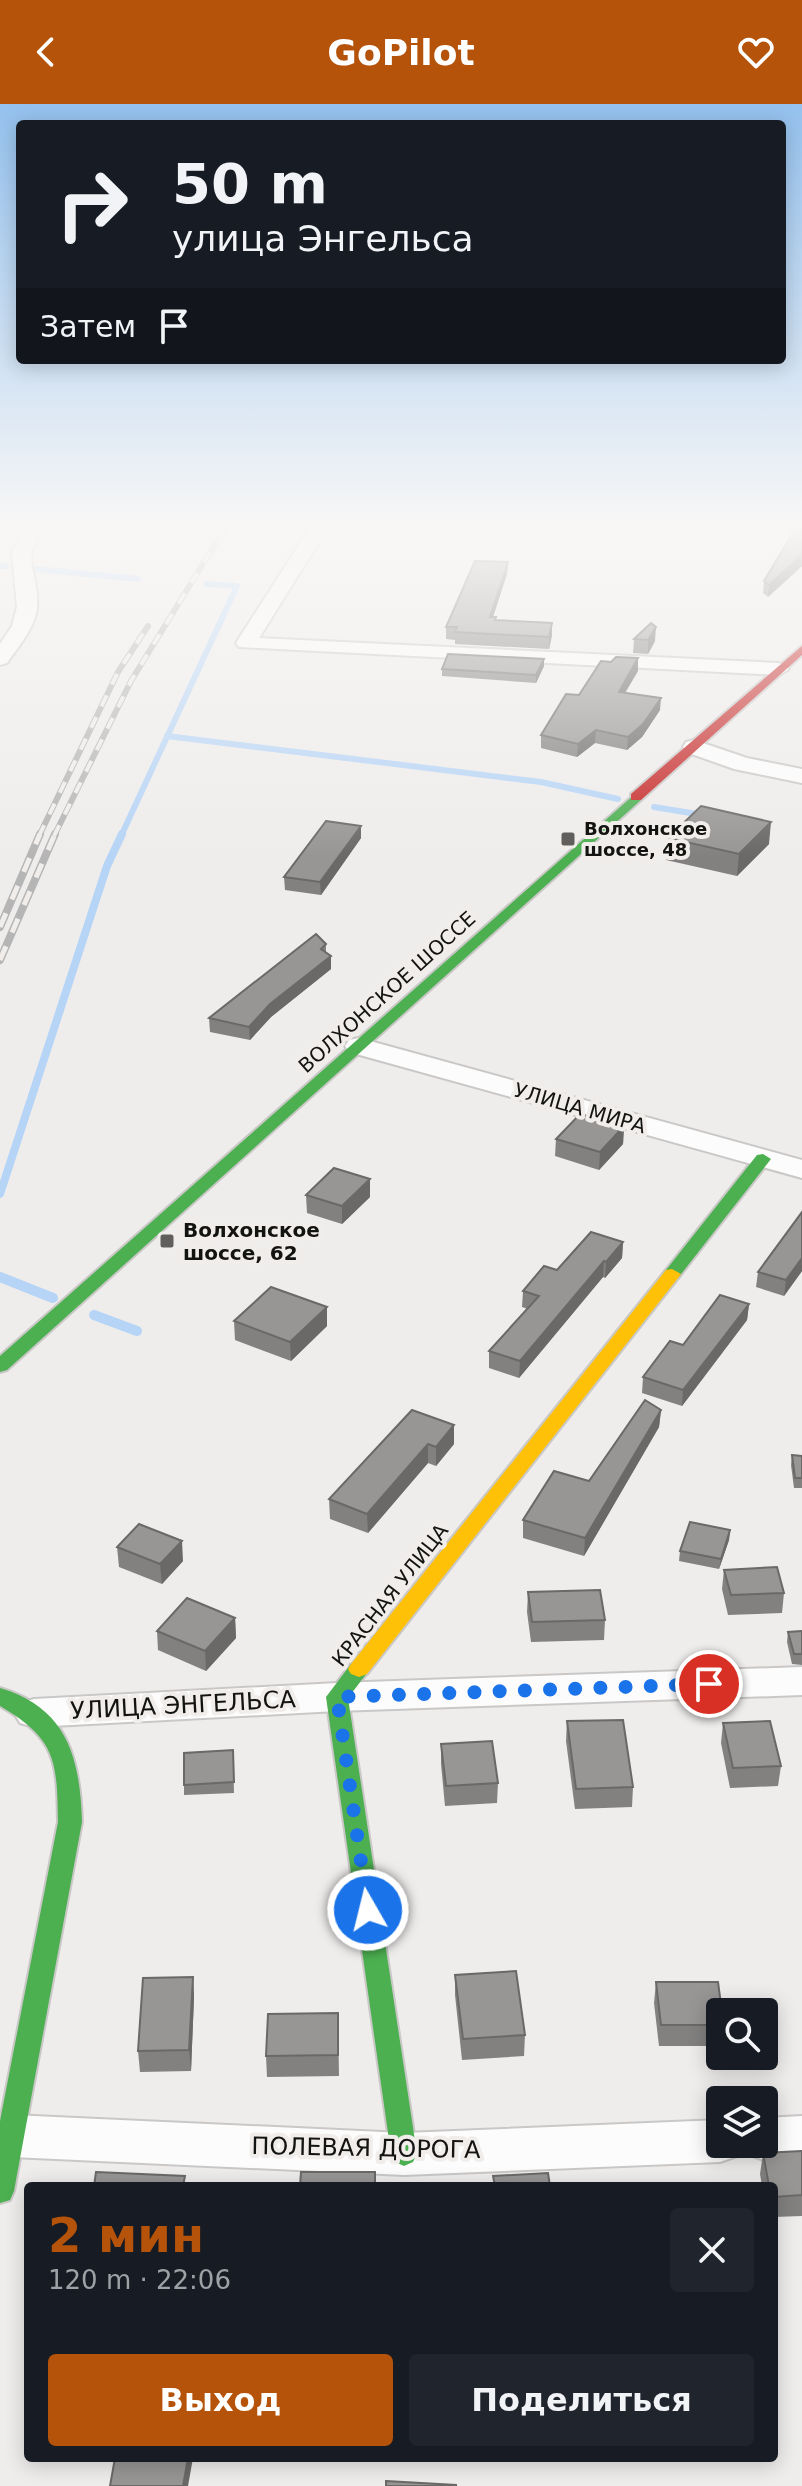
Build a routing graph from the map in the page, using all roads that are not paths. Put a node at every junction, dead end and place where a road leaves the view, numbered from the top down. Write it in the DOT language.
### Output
graph roads {
  1 [pos="15,634"];
  2 [pos="252,634"];
  3 [pos="802,649"];
  4 [pos="0,659"];
  5 [pos="779,669"];
  6 [pos="694,747"];
  7 [pos="802,776"];
  8 [pos="359,1046"];
  9 [pos="763,1159"];
  10 [pos="802,1169"];
  11 [pos="0,1366"];
  12 [pos="802,1681"];
  13 [pos="337,1697"];
  14 [pos="17,1704"];
  15 [pos="12,2136"];
  16 [pos="802,2137"];
  17 [pos="778,2138"];
  18 [pos="706,2142"];
  19 [pos="404,2154"];
  20 [pos="0,2191"];
  1 -- 4 [label="street"];
  2 -- 5 [label="street"];
  3 -- 5 [label="street, ВОЛХОНСКОЕ ШОССЕ"];
  5 -- 6 [label="street, ВОЛХОНСКОЕ ШОССЕ"];
  6 -- 7 [label="street"];
  6 -- 8 [label="street, ВОЛХОНСКОЕ ШОССЕ"];
  8 -- 9 [label="street, УЛИЦА МИРА"];
  8 -- 11 [label="street, ВОЛХОНСКОЕ ШОССЕ"];
  9 -- 10 [label="street, УЛИЦА МИРА"];
  9 -- 13 [label="street, КРАСНАЯ УЛИЦА"];
  12 -- 13 [label="street, УЛИЦА ЭНГЕЛЬСА"];
  13 -- 14 [label="street, УЛИЦА ЭНГЕЛЬСА"];
  13 -- 19 [label="street, КРАСНАЯ УЛИЦА"];
  14 -- 15 [label="street"];
  15 -- 19 [label="street, ПОЛЕВАЯ ДОРОГА"];
  15 -- 20 [label="street"];
  16 -- 17 [label="street"];
  18 -- 19 [label="street, ПОЛЕВАЯ ДОРОГА"];
}
